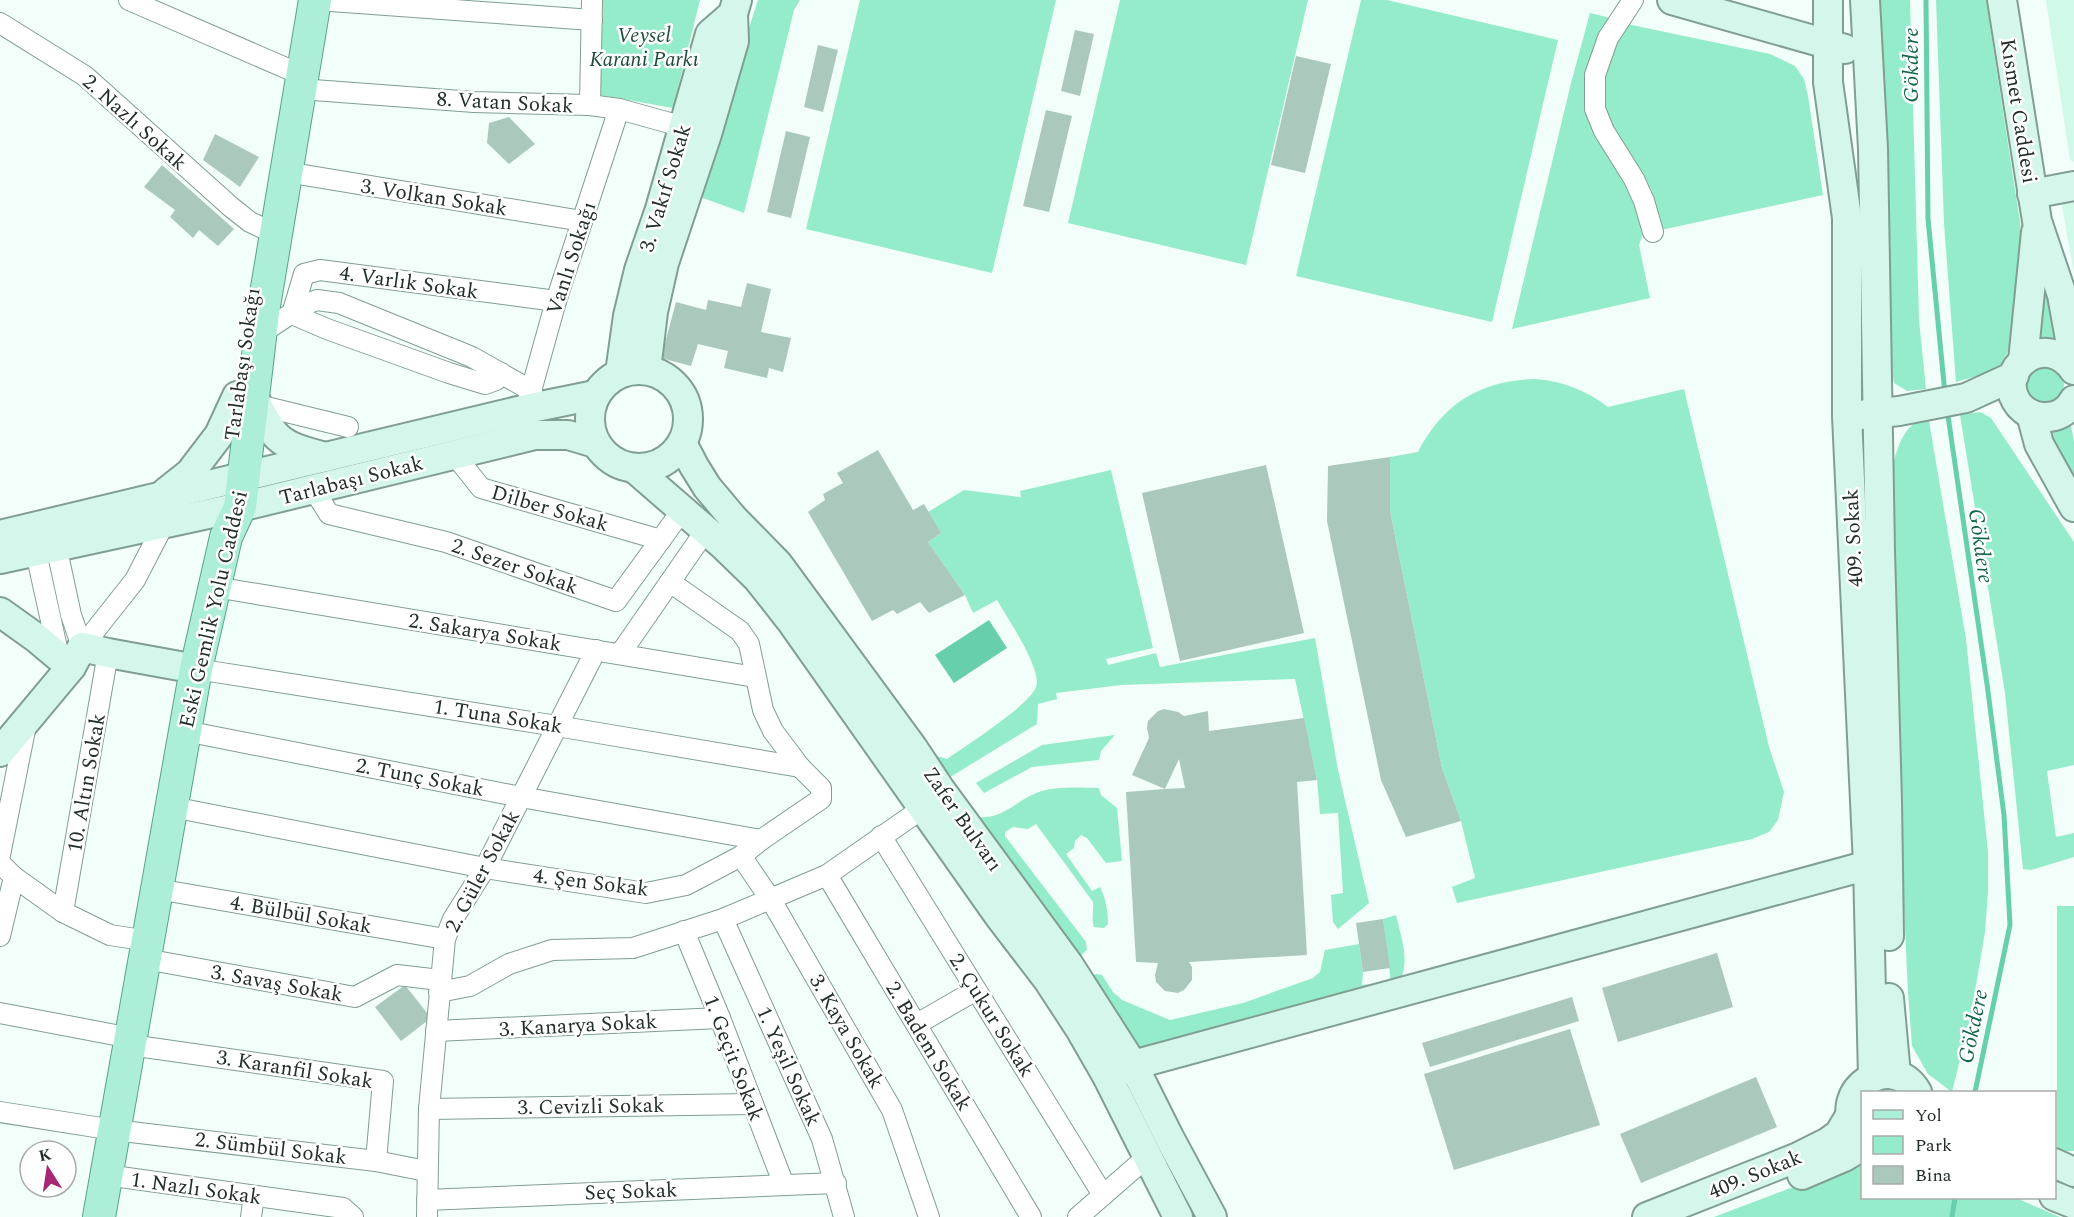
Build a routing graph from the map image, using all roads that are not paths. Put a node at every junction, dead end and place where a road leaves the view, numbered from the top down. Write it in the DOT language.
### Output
graph roads {
  1 [pos="129,0"];
  2 [pos="316,0"];
  3 [pos="592,0"];
  4 [pos="1633,0"];
  5 [pos="1672,0"];
  6 [pos="1828,0"];
  7 [pos="1865,0"];
  8 [pos="2002,0"];
  9 [pos="735,7"];
  10 [pos="592,20"];
  11 [pos="0,22"];
  12 [pos="1827,43"];
  13 [pos="1867,62"];
  14 [pos="301,82"];
  15 [pos="590,105"];
  16 [pos="619,109"];
  17 [pos="696,131"];
  18 [pos="284,183"];
  19 [pos="2074,186"];
  20 [pos="2035,208"];
  21 [pos="582,221"];
  22 [pos="265,229"];
  23 [pos="1653,232"];
  24 [pos="556,301"];
  25 [pos="292,314"];
  26 [pos="260,334"];
  27 [pos="2074,361"];
  28 [pos="2018,368"];
  29 [pos="2074,370"];
  30 [pos="633,371"];
  31 [pos="501,373"];
  32 [pos="595,394"];
  33 [pos="249,398"];
  34 [pos="1966,398"];
  35 [pos="529,400"];
  36 [pos="2074,400"];
  37 [pos="2026,411"];
  38 [pos="1888,412"];
  39 [pos="1847,416"];
  40 [pos="348,427"];
  41 [pos="595,443"];
  42 [pos="682,443"];
  43 [pos="454,454"];
  44 [pos="328,458"];
  45 [pos="635,469"];
  46 [pos="314,490"];
  47 [pos="231,502"];
  48 [pos="2074,507"];
  49 [pos="164,509"];
  50 [pos="683,509"];
  51 [pos="706,530"];
  52 [pos="0,535"];
  53 [pos="44,537"];
  54 [pos="661,540"];
  55 [pos="0,559"];
  56 [pos="670,582"];
  57 [pos="215,587"];
  58 [pos="0,612"];
  59 [pos="596,650"];
  60 [pos="620,654"];
  61 [pos="80,656"];
  62 [pos="196,669"];
  63 [pos="755,676"];
  64 [pos="27,719"];
  65 [pos="557,726"];
  66 [pos="185,731"];
  67 [pos="0,752"];
  68 [pos="800,767"];
  69 [pos="521,797"];
  70 [pos="172,807"];
  71 [pos="923,807"];
  72 [pos="881,836"];
  73 [pos="761,840"];
  74 [pos="0,855"];
  75 [pos="741,856"];
  76 [pos="1878,862"];
  77 [pos="485,868"];
  78 [pos="7,870"];
  79 [pos="827,875"];
  80 [pos="157,889"];
  81 [pos="771,900"];
  82 [pos="63,912"];
  83 [pos="723,919"];
  84 [pos="684,931"];
  85 [pos="0,936"];
  86 [pos="445,939"];
  87 [pos="146,950"];
  88 [pos="440,986"];
  89 [pos="976,990"];
  90 [pos="0,1013"];
  91 [pos="720,1018"];
  92 [pos="917,1024"];
  93 [pos="436,1031"];
  94 [pos="130,1041"];
  95 [pos="1133,1065"];
  96 [pos="1107,1076"];
  97 [pos="1896,1082"];
  98 [pos="752,1104"];
  99 [pos="429,1108"];
  100 [pos="0,1112"];
  101 [pos="1857,1125"];
  102 [pos="114,1130"];
  103 [pos="1861,1147"];
  104 [pos="1147,1157"];
  105 [pos="376,1161"];
  106 [pos="2056,1163"];
  107 [pos="426,1171"];
  108 [pos="2074,1172"];
  109 [pos="106,1175"];
  110 [pos="836,1183"];
  111 [pos="784,1185"];
  112 [pos="1103,1195"];
  113 [pos="254,1196"];
  114 [pos="2056,1196"];
  115 [pos="2074,1204"];
  116 [pos="427,1208"];
  117 [pos="323,1211"];
  118 [pos="99,1217"];
  119 [pos="251,1217"];
  120 [pos="353,1217"];
  121 [pos="844,1217"];
  122 [pos="929,1217"];
  123 [pos="1031,1217"];
  124 [pos="1078,1217"];
  125 [pos="1178,1217"];
  126 [pos="1212,1217"];
  127 [pos="1647,1217"];
  128 [pos="1677,1217"];
  1 -- 14 [label="street, 8. Vatan Sokak"];
  2 -- 10 [label="street"];
  2 -- 14 [label="main road, Eski Gemlik Yolu Caddesi"];
  3 -- 10 [label="street"];
  4 -- 23 [label="street"];
  5 -- 12 [label="main road"];
  6 -- 12 [label="main road, 409. Sokak"];
  7 -- 13 [label="main road"];
  8 -- 20 [label="main road, Kısmet Caddesi"];
  9 -- 17 [label="main road, 3. Vakıf Sokak"];
  10 -- 15 [label="street"];
  11 -- 22 [label="street, 2. Nazlı Sokak"];
  12 -- 13 [label="main road"];
  12 -- 39 [label="main road, 409. Sokak"];
  13 -- 38 [label="main road"];
  14 -- 15 [label="street, 8. Vatan Sokak"];
  14 -- 18 [label="main road, Eski Gemlik Yolu Caddesi"];
  15 -- 16 [label="street, 8. Vatan Sokak"];
  16 -- 17 [label="street, 8. Vatan Sokak"];
  16 -- 21 [label="street, Vanlı Sokağı"];
  17 -- 30 [label="main road, 3. Vakıf Sokak"];
  18 -- 21 [label="street, 3. Volkan Sokak"];
  18 -- 22 [label="main road, Tarlabaşı Sokağı"];
  18 -- 26 [label="main road, Eski Gemlik Yolu Caddesi"];
  19 -- 20 [label="main road"];
  20 -- 27 [label="main road"];
  20 -- 28 [label="main road"];
  21 -- 24 [label="street, Vanlı Sokağı"];
  22 -- 33 [label="main road, Tarlabaşı Sokağı"];
  24 -- 25 [label="street, 4. Varlık Sokak"];
  24 -- 35 [label="street, Vanlı Sokağı"];
  25 -- 26 [label="street"];
  25 -- 31 [label="street"];
  25 -- 31 [label="street"];
  26 -- 33 [label="main road, Eski Gemlik Yolu Caddesi"];
  28 -- 29 [label="main road"];
  28 -- 34 [label="main road"];
  28 -- 37 [label="main road"];
  30 -- 32 [label="main road"];
  30 -- 42 [label="main road"];
  31 -- 35 [label="street"];
  32 -- 35 [label="main road"];
  32 -- 41 [label="main road"];
  33 -- 40 [label="street"];
  33 -- 44 [label="main road"];
  33 -- 47 [label="main road, Eski Gemlik Yolu Caddesi"];
  33 -- 49 [label="main road"];
  34 -- 37 [label="main road"];
  34 -- 38 [label="main road"];
  35 -- 44 [label="main road"];
  36 -- 37 [label="main road"];
  37 -- 48 [label="main road"];
  38 -- 39 [label="main road"];
  38 -- 76 [label="main road, 409. Sokak"];
  39 -- 76 [label="main road, 409. Sokak"];
  41 -- 43 [label="main road, Tarlabaşı Sokak"];
  41 -- 45 [label="main road"];
  42 -- 45 [label="main road"];
  42 -- 95 [label="main road, Zafer Bulvarı"];
  43 -- 46 [label="main road, Tarlabaşı Sokak"];
  43 -- 54 [label="street, Dilber Sokak"];
  44 -- 47 [label="main road"];
  45 -- 50 [label="main road, Zafer Bulvarı"];
  46 -- 47 [label="main road, Tarlabaşı Sokak"];
  46 -- 54 [label="street, 2. Sezer Sokak"];
  47 -- 49 [label="main road"];
  47 -- 57 [label="main road, Eski Gemlik Yolu Caddesi"];
  49 -- 53 [label="main road"];
  49 -- 61 [label="street"];
  50 -- 51 [label="main road, Zafer Bulvarı"];
  50 -- 54 [label="street, 2. Sezer Sokak"];
  51 -- 56 [label="street"];
  51 -- 71 [label="main road, Zafer Bulvarı"];
  52 -- 53 [label="main road"];
  53 -- 55 [label="main road"];
  53 -- 61 [label="street"];
  56 -- 60 [label="street"];
  56 -- 63 [label="street, 4. Şen Sokak"];
  57 -- 59 [label="street, 2. Sakarya Sokak"];
  57 -- 62 [label="main road, Eski Gemlik Yolu Caddesi"];
  58 -- 61 [label="main road"];
  59 -- 60 [label="street, 2. Sakarya Sokak"];
  59 -- 65 [label="street, 2. Güler Sokak"];
  60 -- 63 [label="street, 2. Sakarya Sokak"];
  61 -- 62 [label="main road"];
  61 -- 64 [label="main road"];
  61 -- 82 [label="street, 10. Altın Sokak"];
  62 -- 65 [label="street, 1. Tuna Sokak"];
  62 -- 66 [label="main road, Eski Gemlik Yolu Caddesi"];
  63 -- 68 [label="street, 4. Şen Sokak"];
  64 -- 67 [label="main road"];
  64 -- 74 [label="street"];
  65 -- 68 [label="street, 1. Tuna Sokak"];
  65 -- 69 [label="street, 2. Güler Sokak"];
  66 -- 69 [label="street, 2. Tunç Sokak"];
  66 -- 70 [label="main road, Eski Gemlik Yolu Caddesi"];
  68 -- 73 [label="street, 4. Şen Sokak"];
  69 -- 73 [label="street, 2. Tunç Sokak"];
  69 -- 77 [label="street, 2. Güler Sokak"];
  70 -- 77 [label="street, 4. Şen Sokak"];
  70 -- 80 [label="main road, Eski Gemlik Yolu Caddesi"];
  71 -- 72 [label="street"];
  71 -- 96 [label="main road, Zafer Bulvarı"];
  72 -- 79 [label="street"];
  72 -- 89 [label="street, 2. Çukur Sokak"];
  73 -- 75 [label="street, 4. Şen Sokak"];
  75 -- 77 [label="street, 4. Şen Sokak"];
  75 -- 81 [label="street, 3. Kaya Sokak"];
  76 -- 95 [label="main road"];
  76 -- 97 [label="main road, 409. Sokak"];
  77 -- 86 [label="street, 2. Güler Sokak"];
  78 -- 82 [label="street, 3. Savaş Sokak"];
  78 -- 85 [label="street"];
  79 -- 81 [label="street"];
  79 -- 92 [label="street, 2. Badem Sokak"];
  80 -- 86 [label="street, 4. Bülbül Sokak"];
  80 -- 87 [label="main road, Eski Gemlik Yolu Caddesi"];
  81 -- 83 [label="street, 3. Savaş Sokak"];
  81 -- 122 [label="street, 3. Kaya Sokak"];
  82 -- 87 [label="street, 3. Savaş Sokak"];
  83 -- 84 [label="street, 3. Savaş Sokak"];
  83 -- 110 [label="street, 1. Yeşil Sokak"];
  84 -- 88 [label="street, 3. Savaş Sokak"];
  84 -- 91 [label="street, 1. Geçit Sokak"];
  86 -- 88 [label="street, 2. Güler Sokak"];
  87 -- 88 [label="street, 3. Savaş Sokak"];
  87 -- 94 [label="main road, Eski Gemlik Yolu Caddesi"];
  88 -- 93 [label="street, 2. Güler Sokak"];
  89 -- 92 [label="street"];
  89 -- 112 [label="street, 2. Çukur Sokak"];
  90 -- 94 [label="street"];
  91 -- 93 [label="street, 3. Kanarya Sokak"];
  91 -- 98 [label="street, 1. Geçit Sokak"];
  92 -- 123 [label="street, 2. Badem Sokak"];
  93 -- 99 [label="street, 2. Güler Sokak"];
  94 -- 102 [label="main road, Eski Gemlik Yolu Caddesi"];
  94 -- 105 [label="street, 3. Karanfil Sokak"];
  95 -- 96 [label="main road"];
  95 -- 126 [label="main road, Zafer Bulvarı"];
  96 -- 104 [label="main road, Zafer Bulvarı"];
  97 -- 101 [label="main road, 409. Sokak"];
  98 -- 99 [label="street, 3. Cevizli Sokak"];
  98 -- 111 [label="street, 1. Geçit Sokak"];
  99 -- 107 [label="street, 2. Güler Sokak"];
  100 -- 102 [label="street, 2. Sümbül Sokak"];
  101 -- 127 [label="main road, 409. Sokak"];
  102 -- 105 [label="street, 2. Sümbül Sokak"];
  102 -- 109 [label="main road, Eski Gemlik Yolu Caddesi"];
  103 -- 128 [label="main road, 409. Sokak"];
  104 -- 112 [label="street"];
  104 -- 125 [label="main road, Zafer Bulvarı"];
  105 -- 107 [label="street, 2. Sümbül Sokak"];
  106 -- 108 [label="main road"];
  107 -- 116 [label="street, 2. Güler Sokak"];
  109 -- 113 [label="street, 1. Nazlı Sokak"];
  109 -- 118 [label="main road, Eski Gemlik Yolu Caddesi"];
  110 -- 111 [label="street, Seç Sokak"];
  110 -- 121 [label="street, 1. Yeşil Sokak"];
  111 -- 116 [label="street, Seç Sokak"];
  112 -- 124 [label="street"];
  113 -- 117 [label="street, 1. Nazlı Sokak"];
  113 -- 119 [label="street"];
  114 -- 115 [label="main road"];
  117 -- 120 [label="street, 1. Nazlı Sokak"];
}
